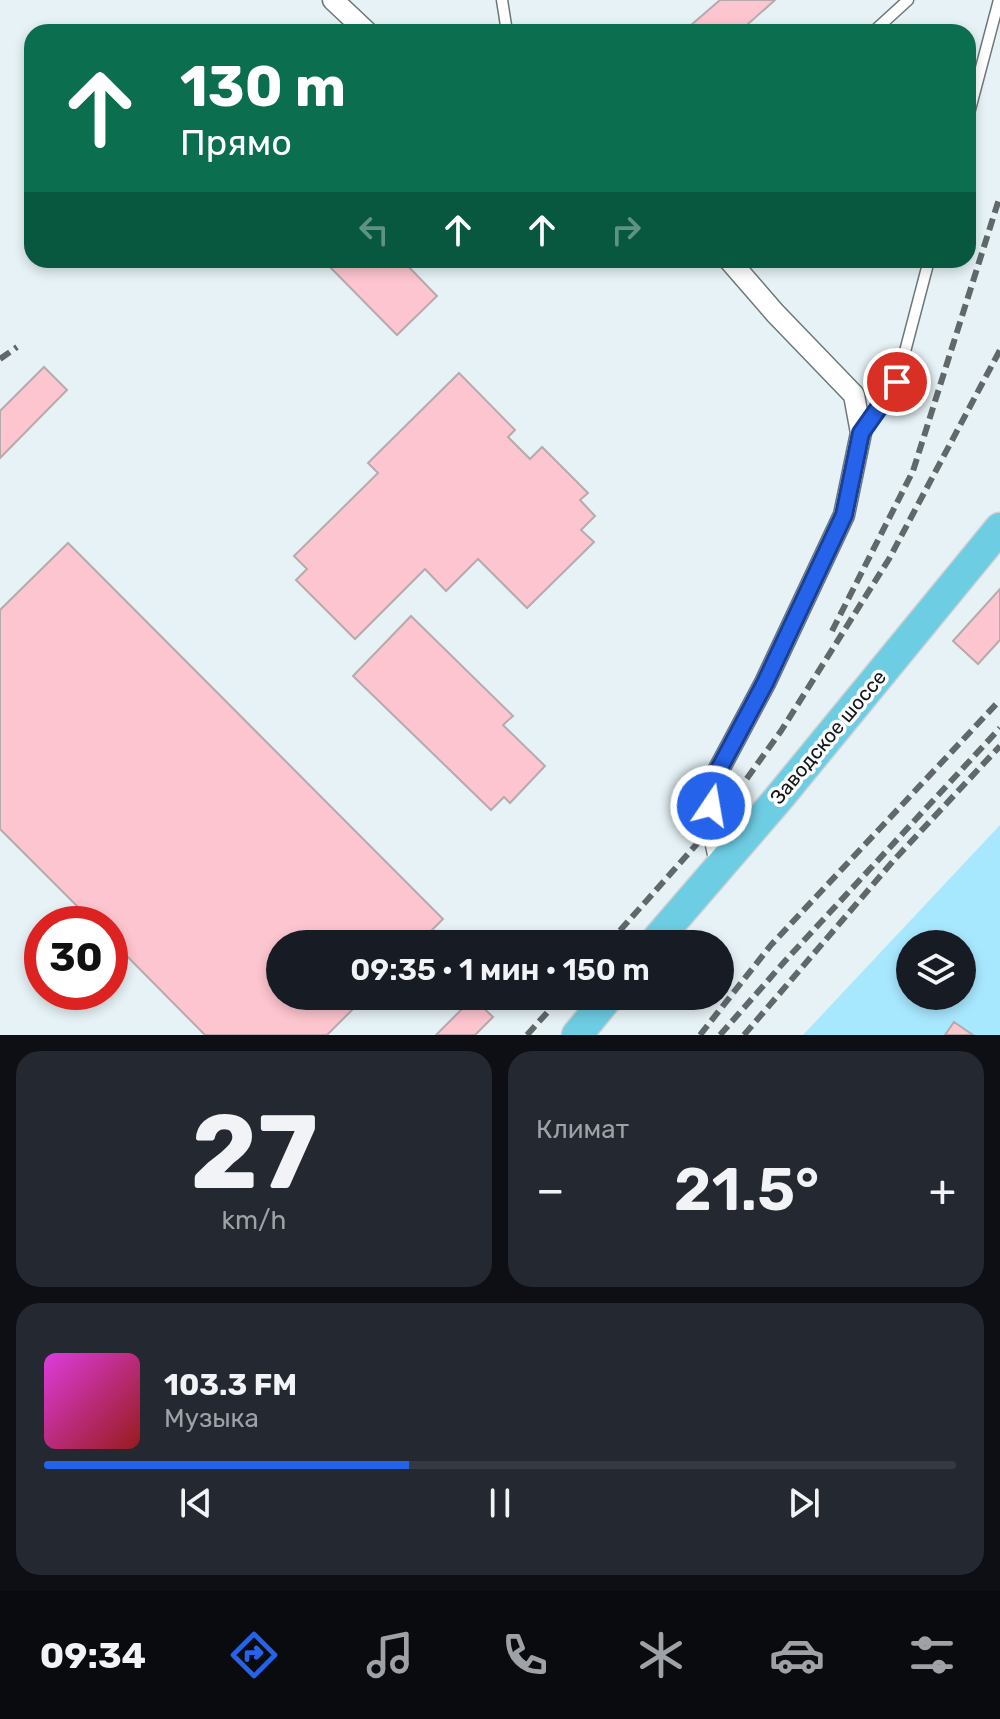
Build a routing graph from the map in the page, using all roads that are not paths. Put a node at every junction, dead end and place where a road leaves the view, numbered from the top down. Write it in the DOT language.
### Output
graph roads {
  1 [pos="333,0"];
  2 [pos="502,0"];
  3 [pos="908,0"];
  4 [pos="999,0"];
  5 [pos="358,24"];
  6 [pos="506,24"];
  7 [pos="882,24"];
  8 [pos="976,87"];
  9 [pos="736,268"];
  10 [pos="927,268"];
  11 [pos="861,433"];
  12 [pos="1000,528"];
  13 [pos="720,863"];
  14 [pos="665,930"];
  15 [pos="598,1010"];
  16 [pos="577,1035"];
  1 -- 5 [label="street"];
  2 -- 6 [label="lane"];
  3 -- 7 [label="lane"];
  4 -- 8 [label="lane"];
  9 -- 11 [label="street"];
  10 -- 11 [label="lane"];
  11 -- 13 [label="street"];
  12 -- 13 [label="main road, Заводское шоссе"];
  13 -- 14 [label="main road, Заводское шоссе"];
  15 -- 16 [label="main road"];
}
